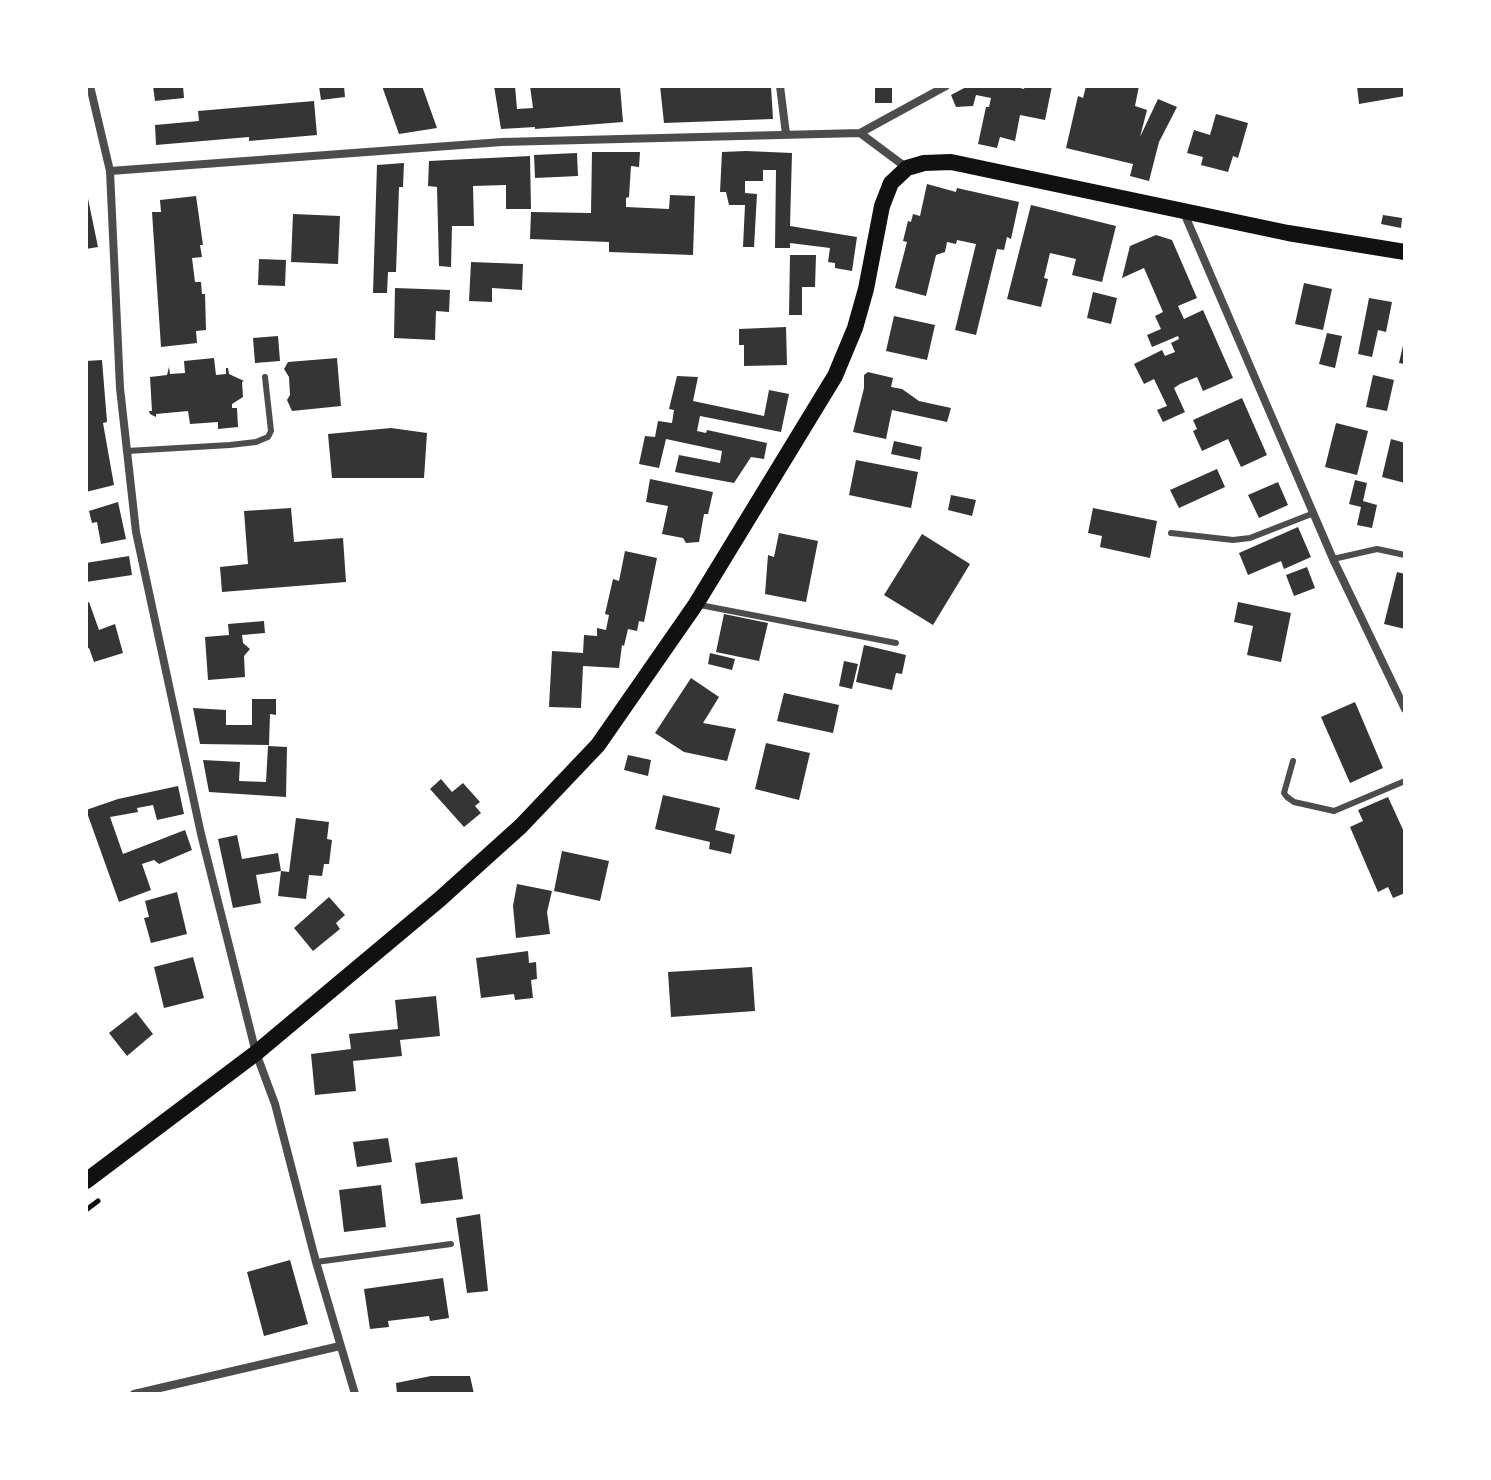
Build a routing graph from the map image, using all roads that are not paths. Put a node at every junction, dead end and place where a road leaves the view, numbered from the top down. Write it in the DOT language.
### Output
graph roads {
  1 [pos="90,86"];
  2 [pos="780,86"];
  3 [pos="946,86"];
  4 [pos="97,115"];
  5 [pos="86,118"];
  6 [pos="860,133"];
  7 [pos="786,134"];
  8 [pos="907,168"];
  9 [pos="110,171"];
  10 [pos="1184,212"];
  11 [pos="1405,252"];
  12 [pos="265,377"];
  13 [pos="127,451"];
  14 [pos="1314,513"];
  15 [pos="1171,533"];
  16 [pos="1405,555"];
  17 [pos="1333,559"];
  18 [pos="696,604"];
  19 [pos="896,643"];
  20 [pos="1405,709"];
  21 [pos="1293,761"];
  22 [pos="1405,781"];
  23 [pos="256,1053"];
  24 [pos="86,1181"];
  25 [pos="451,1244"];
  26 [pos="316,1262"];
  27 [pos="340,1346"];
  28 [pos="134,1394"];
  29 [pos="355,1394"];
  1 -- 4 [label="street"];
  2 -- 7 [label="street"];
  3 -- 6 [label="street"];
  4 -- 5 [label="street"];
  4 -- 9 [label="street"];
  6 -- 7 [label="street"];
  6 -- 8 [label="street"];
  7 -- 9 [label="street"];
  8 -- 10 [label="main road"];
  8 -- 18 [label="main road"];
  9 -- 13 [label="street"];
  10 -- 11 [label="main road"];
  10 -- 14 [label="street"];
  12 -- 13 [label="lane"];
  13 -- 23 [label="street"];
  14 -- 15 [label="lane"];
  14 -- 17 [label="street"];
  16 -- 17 [label="lane"];
  17 -- 20 [label="street"];
  18 -- 19 [label="lane"];
  18 -- 23 [label="main road"];
  21 -- 22 [label="lane"];
  23 -- 24 [label="main road"];
  23 -- 26 [label="street"];
  25 -- 26 [label="lane"];
  26 -- 27 [label="street"];
  27 -- 28 [label="street"];
  27 -- 29 [label="street"];
}
